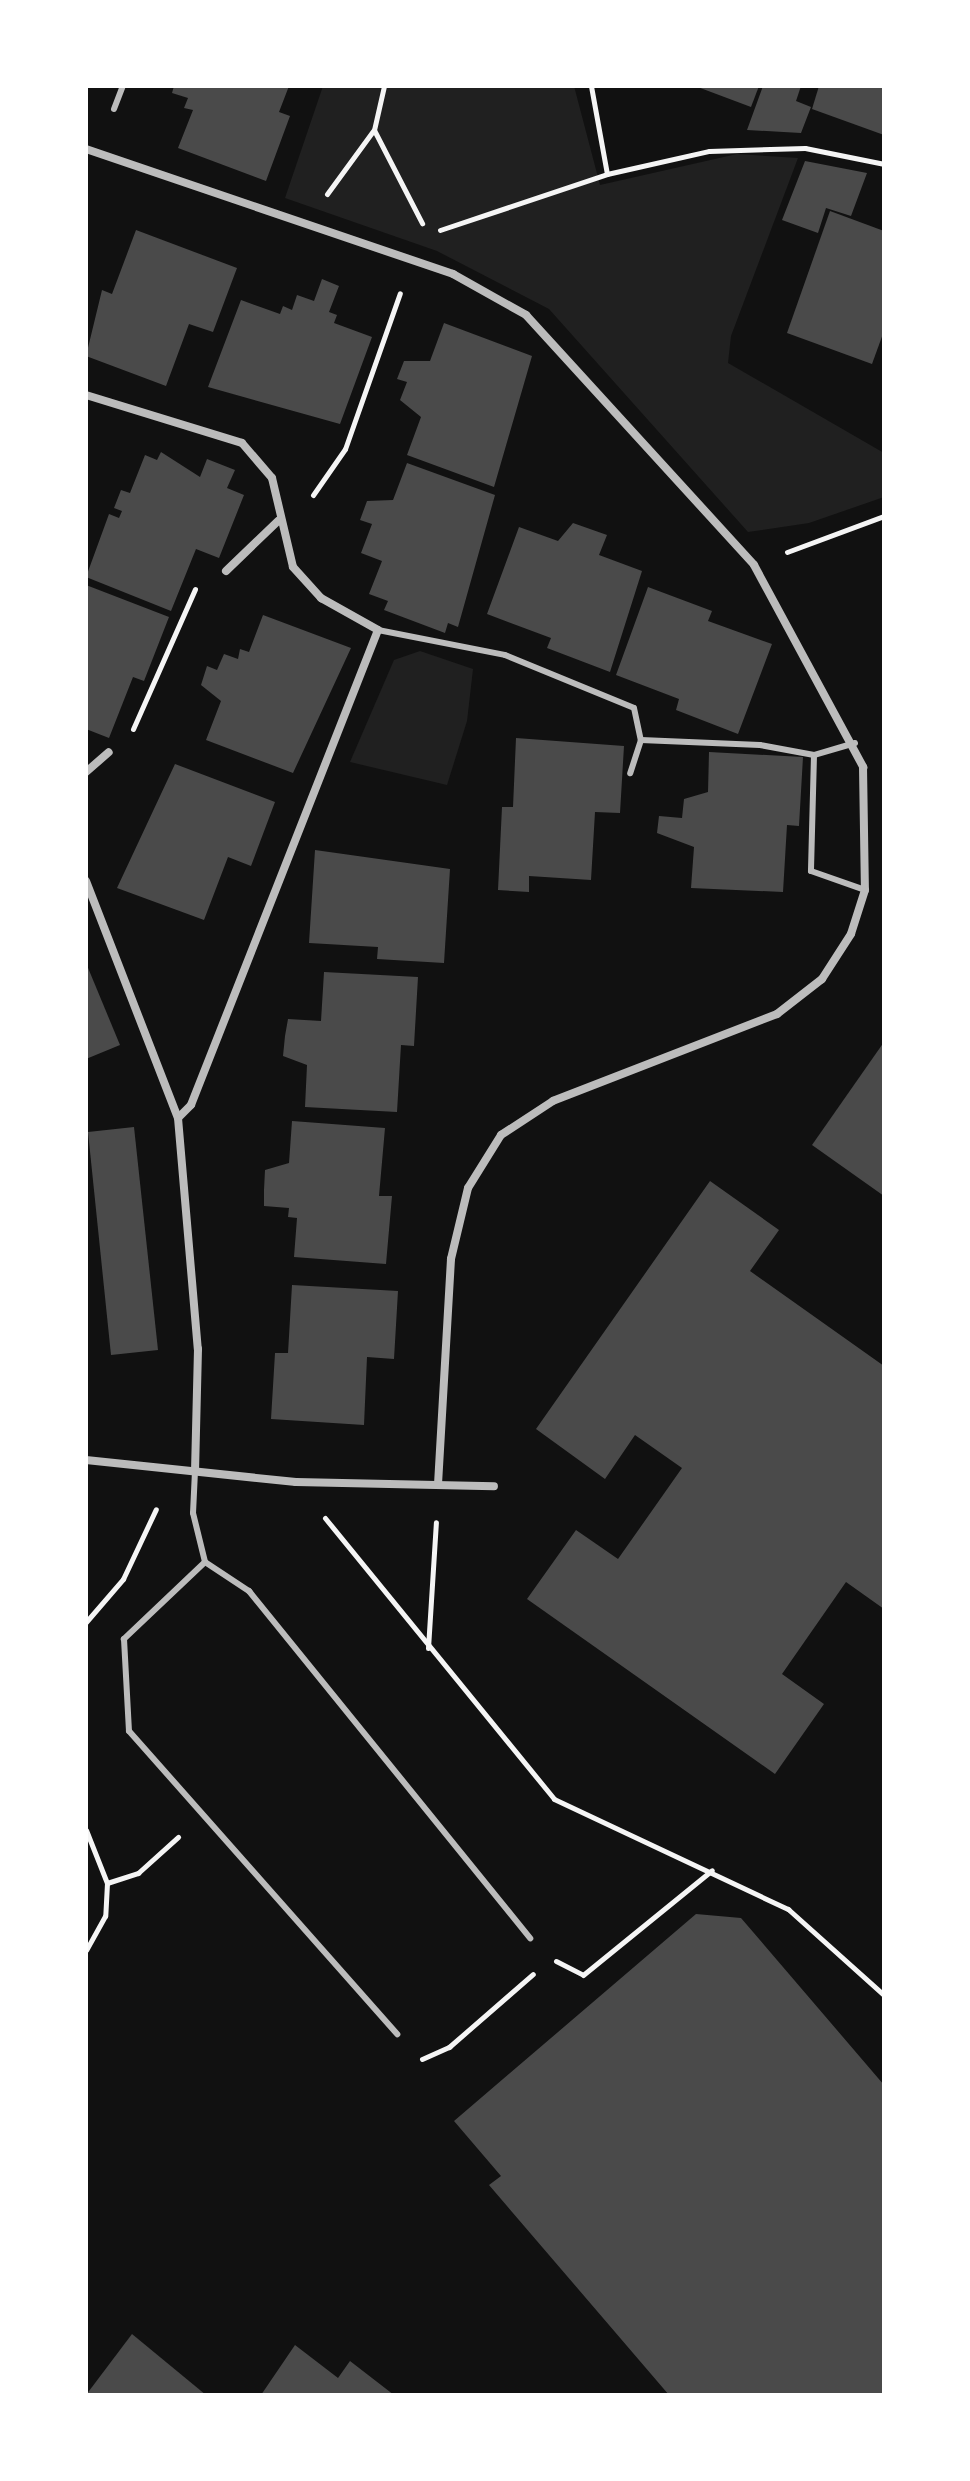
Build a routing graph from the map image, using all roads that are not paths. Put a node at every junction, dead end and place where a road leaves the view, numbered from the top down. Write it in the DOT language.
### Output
graph roads {
  1 [pos="123,86"];
  2 [pos="114,109"];
  3 [pos="86,149"];
  4 [pos="86,395"];
  5 [pos="278,521"];
  6 [pos="226,571"];
  7 [pos="378,630"];
  8 [pos="641,740"];
  9 [pos="855,743"];
  10 [pos="109,752"];
  11 [pos="814,755"];
  12 [pos="86,772"];
  13 [pos="630,773"];
  14 [pos="86,881"];
  15 [pos="865,890"];
  16 [pos="178,1118"];
  17 [pos="86,1460"];
  18 [pos="195,1471"];
  19 [pos="438,1484"];
  20 [pos="494,1486"];
  21 [pos="205,1562"];
  22 [pos="530,1938"];
  23 [pos="397,2034"];
  1 -- 2 [label="lane"];
  3 -- 9 [label="street"];
  4 -- 5 [label="street"];
  5 -- 6 [label="street"];
  5 -- 7 [label="street"];
  7 -- 8 [label="lane"];
  7 -- 16 [label="street"];
  8 -- 11 [label="lane"];
  8 -- 13 [label="lane"];
  9 -- 11 [label="lane"];
  9 -- 15 [label="street"];
  10 -- 12 [label="street"];
  11 -- 15 [label="lane"];
  14 -- 16 [label="street"];
  15 -- 19 [label="street"];
  16 -- 18 [label="street"];
  17 -- 18 [label="street"];
  18 -- 19 [label="street"];
  18 -- 21 [label="lane"];
  19 -- 20 [label="street"];
  21 -- 22 [label="lane"];
  21 -- 23 [label="lane"];
}
